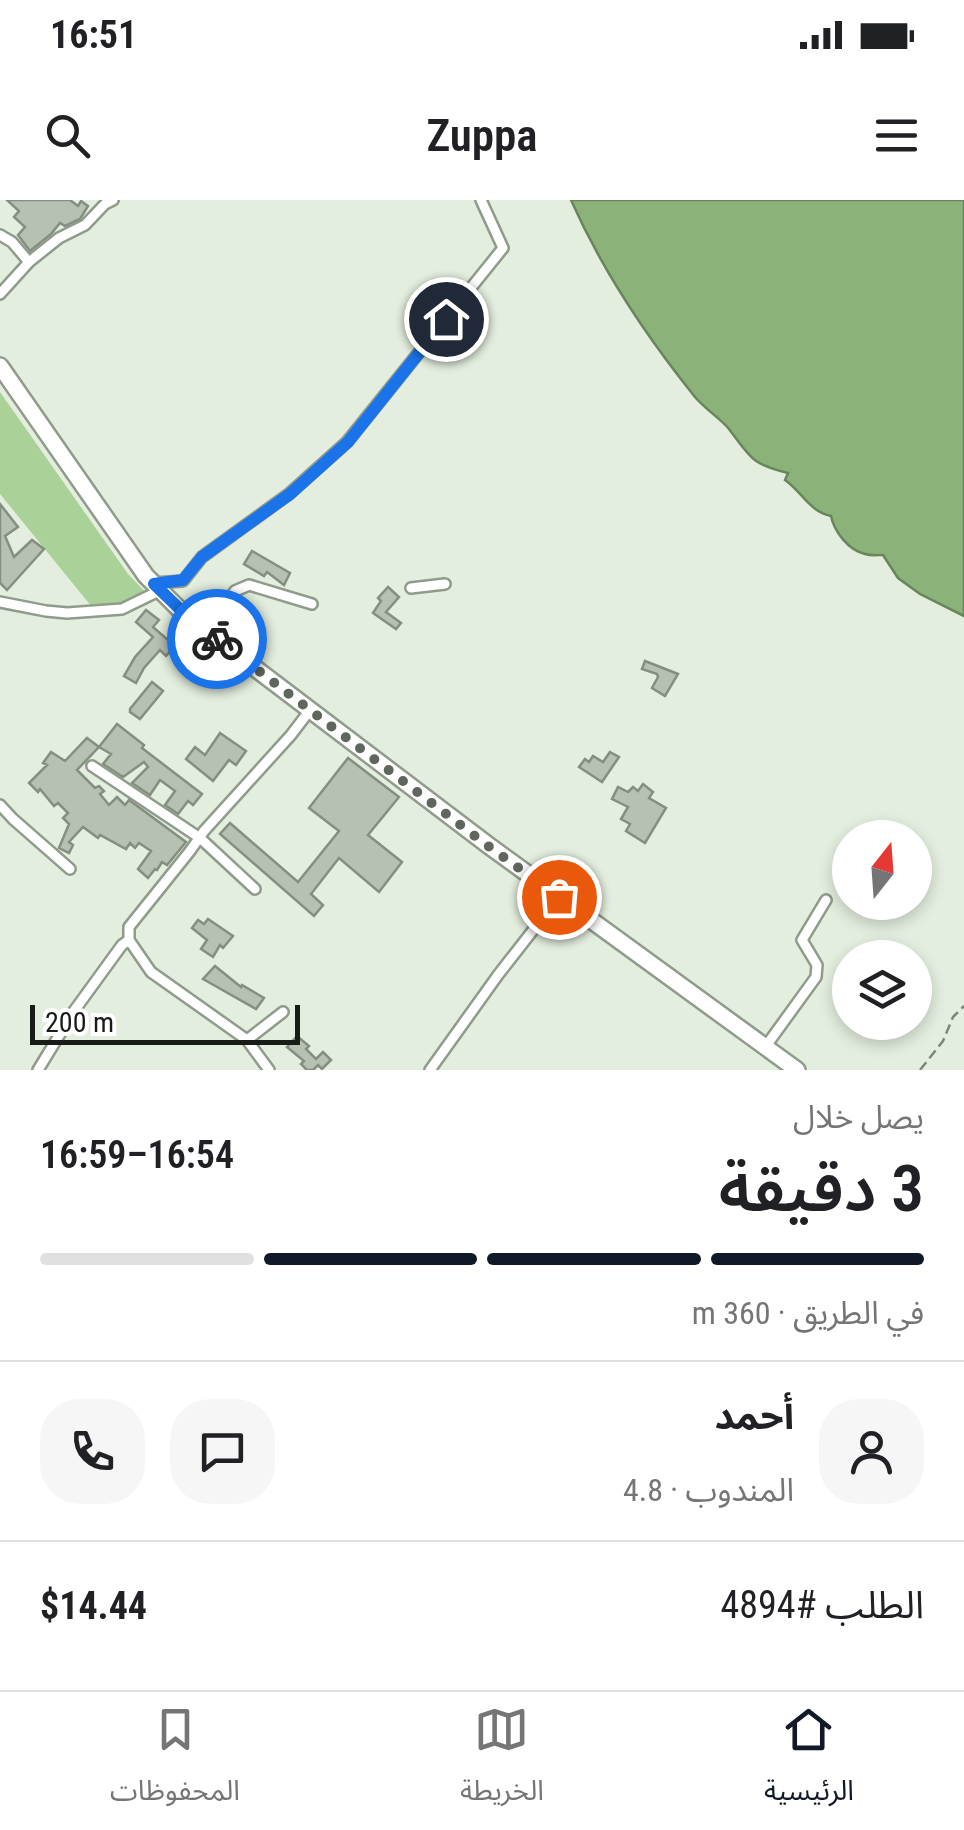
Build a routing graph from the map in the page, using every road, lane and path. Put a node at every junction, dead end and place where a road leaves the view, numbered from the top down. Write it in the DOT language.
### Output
graph roads {
  1 [pos="113,200"];
  2 [pos="481,200"];
  3 [pos="0,235"];
  4 [pos="29,262"];
  5 [pos="0,294"];
  6 [pos="0,366"];
  7 [pos="446,584"];
  8 [pos="157,587"];
  9 [pos="411,588"];
  10 [pos="0,602"];
  11 [pos="312,604"];
  12 [pos="206,631"];
  13 [pos="310,710"];
  14 [pos="92,766"];
  15 [pos="0,805"];
  16 [pos="200,838"];
  17 [pos="70,869"];
  18 [pos="254,890"];
  19 [pos="559,897"];
  20 [pos="826,900"];
  21 [pos="129,940"];
  22 [pos="964,1006"];
  23 [pos="283,1012"];
  24 [pos="248,1040"];
  25 [pos="766,1046"];
  26 [pos="38,1070"];
  27 [pos="269,1070"];
  28 [pos="431,1070"];
  29 [pos="797,1070"];
  30 [pos="920,1070"];
  1 -- 4 [label="street"];
  2 -- 8 [label="street"];
  3 -- 4 [label="street"];
  4 -- 5 [label="street"];
  6 -- 8 [label="main road"];
  7 -- 9 [label="street"];
  8 -- 10 [label="street"];
  8 -- 12 [label="main road"];
  11 -- 12 [label="street"];
  12 -- 13 [label="main road"];
  13 -- 16 [label="street"];
  13 -- 19 [label="main road"];
  14 -- 16 [label="street"];
  15 -- 17 [label="street"];
  16 -- 18 [label="street"];
  16 -- 21 [label="street"];
  19 -- 25 [label="main road"];
  19 -- 28 [label="street"];
  20 -- 25 [label="street"];
  21 -- 24 [label="street"];
  21 -- 26 [label="street"];
  22 -- 30 [label="path"];
  23 -- 24 [label="street"];
  24 -- 27 [label="street"];
  25 -- 29 [label="main road"];
}
